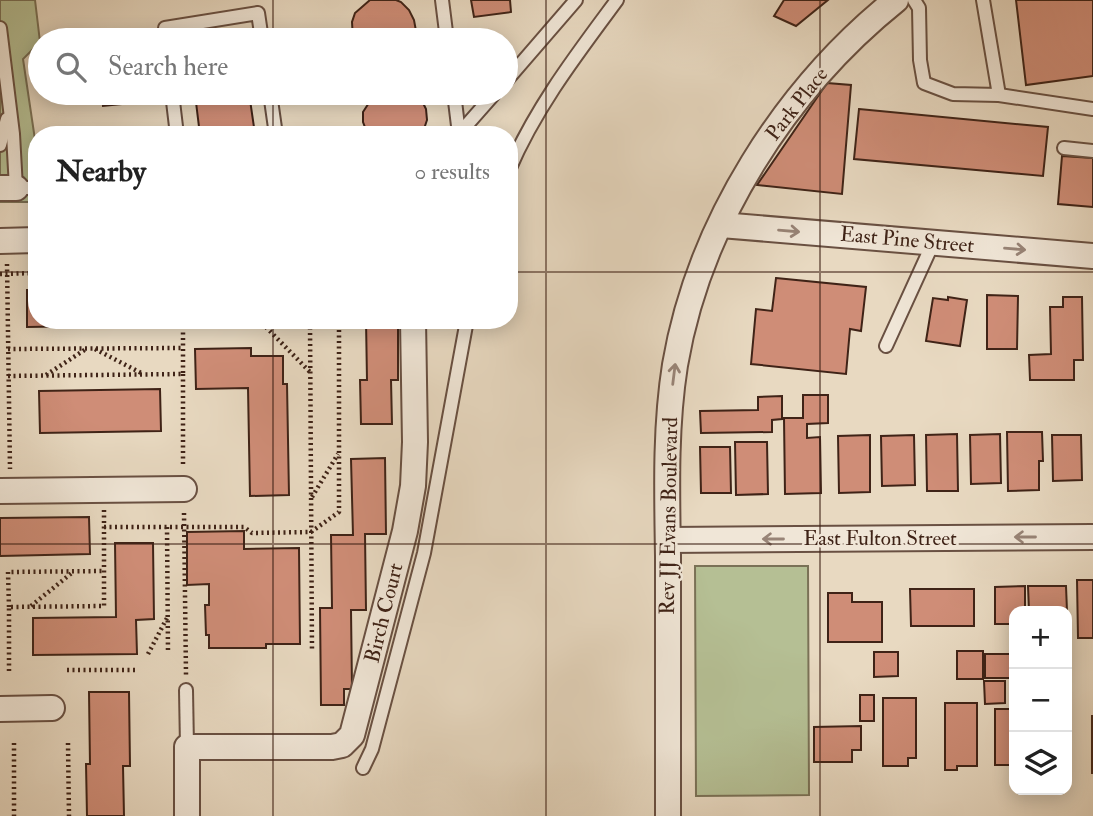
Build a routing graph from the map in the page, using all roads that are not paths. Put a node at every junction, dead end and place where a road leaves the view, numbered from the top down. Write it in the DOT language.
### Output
graph roads {
  1 [pos="442,0"];
  2 [pos="576,0"];
  3 [pos="617,0"];
  4 [pos="896,0"];
  5 [pos="914,0"];
  6 [pos="983,0"];
  7 [pos="0,28"];
  8 [pos="165,28"];
  9 [pos="260,28"];
  10 [pos="446,28"];
  11 [pos="518,67"];
  12 [pos="999,95"];
  13 [pos="10,105"];
  14 [pos="173,105"];
  15 [pos="272,105"];
  16 [pos="455,105"];
  17 [pos="484,105"];
  18 [pos="1093,109"];
  19 [pos="176,126"];
  20 [pos="275,126"];
  21 [pos="458,126"];
  22 [pos="466,126"];
  23 [pos="0,145"];
  24 [pos="1064,148"];
  25 [pos="518,149"];
  26 [pos="1093,151"];
  27 [pos="18,188"];
  28 [pos="721,225"];
  29 [pos="28,240"];
  30 [pos="3,241"];
  31 [pos="933,243"];
  32 [pos="1093,256"];
  33 [pos="413,329"];
  34 [pos="465,329"];
  35 [pos="886,346"];
  36 [pos="184,489"];
  37 [pos="5,491"];
  38 [pos="1093,537"];
  39 [pos="667,540"];
  40 [pos="186,690"];
  41 [pos="52,708"];
  42 [pos="0,709"];
  43 [pos="187,747"];
  44 [pos="363,768"];
  45 [pos="187,816"];
  46 [pos="668,816"];
  1 -- 10 [label="lane"];
  2 -- 11 [label="lane"];
  3 -- 25 [label="lane"];
  4 -- 28 [label="street, Park Place"];
  5 -- 12 [label="lane"];
  6 -- 12 [label="lane"];
  7 -- 13 [label="lane"];
  8 -- 9 [label="lane"];
  12 -- 18 [label="lane"];
  13 -- 23 [label="lane"];
  13 -- 27 [label="lane"];
  14 -- 19 [label="lane"];
  15 -- 20 [label="lane"];
  16 -- 21 [label="lane"];
  17 -- 22 [label="lane"];
  24 -- 26 [label="lane"];
  28 -- 31 [label="street, East Pine Street, one-way"];
  39 -- 28 [label="street, Rev JJ Evans Boulevard, one-way"];
  29 -- 30 [label="street"];
  31 -- 32 [label="street, East Pine Street, one-way"];
  31 -- 35 [label="lane"];
  33 -- 43 [label="street, Birch Court"];
  34 -- 44 [label="lane"];
  36 -- 37 [label="street"];
  38 -- 39 [label="street, East Fulton Street, one-way"];
  39 -- 46 [label="street, Rev JJ Evans Boulevard"];
  40 -- 43 [label="lane"];
  41 -- 42 [label="street"];
  43 -- 45 [label="street"];
}
